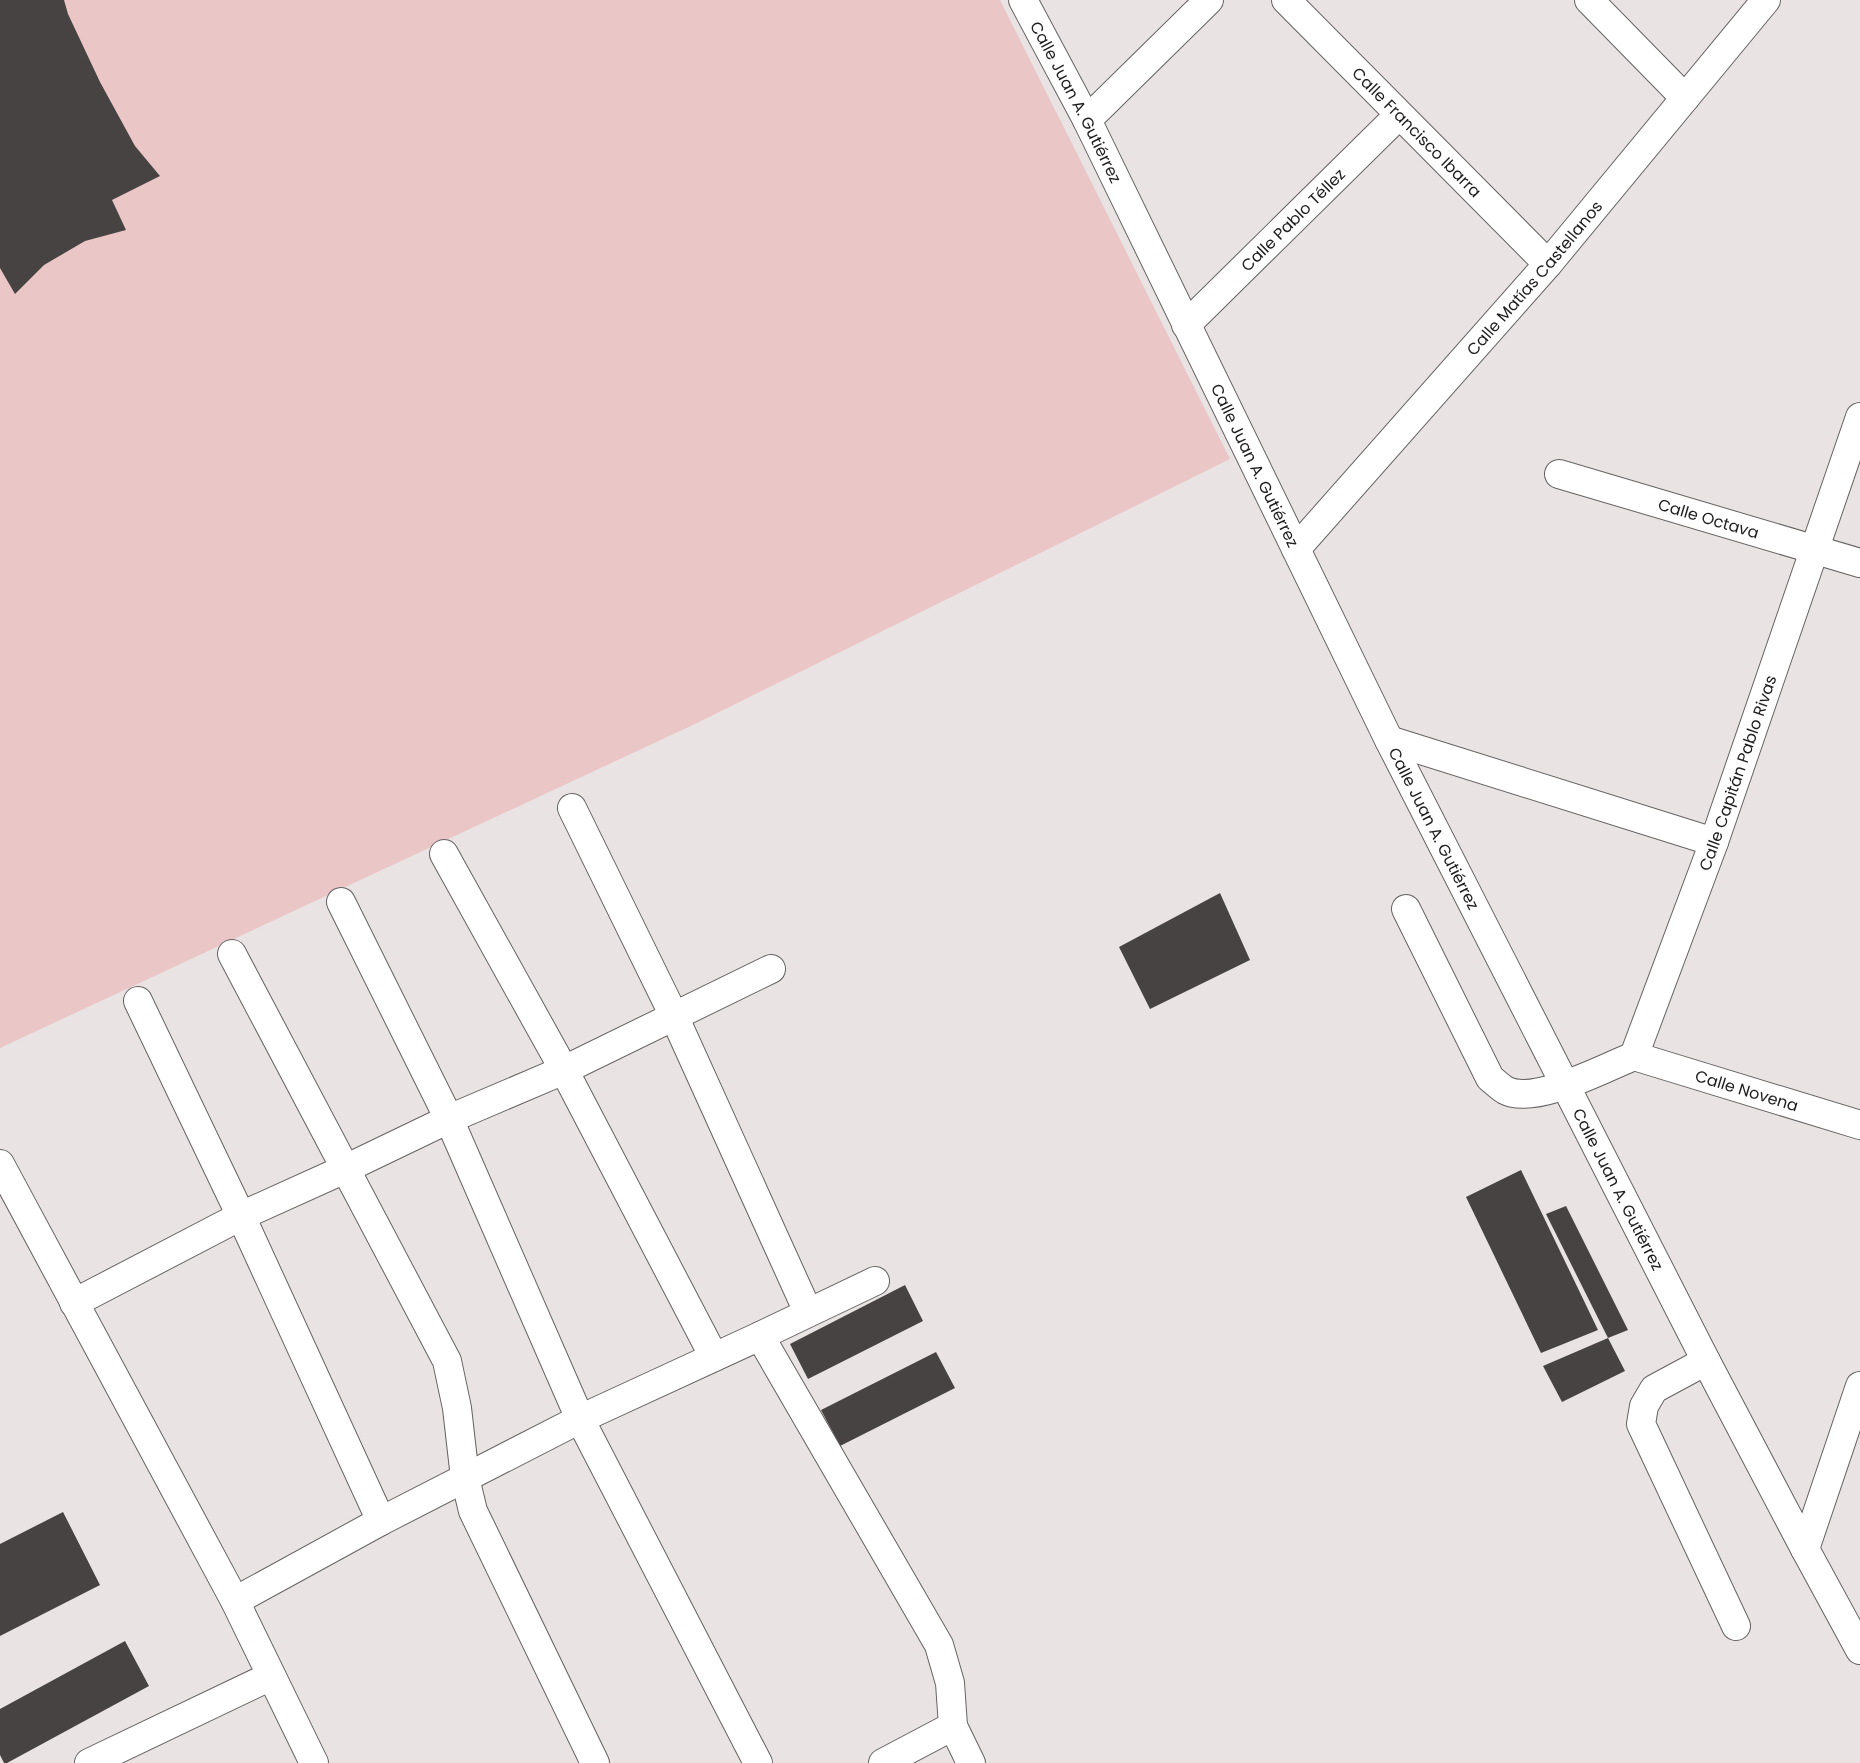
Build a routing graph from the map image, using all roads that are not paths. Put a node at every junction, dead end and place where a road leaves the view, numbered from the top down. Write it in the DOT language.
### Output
graph roads {
  1 [pos="1023,0"];
  2 [pos="1209,0"];
  3 [pos="1286,0"];
  4 [pos="1588,0"];
  5 [pos="1766,0"];
  6 [pos="1684,98"];
  7 [pos="1398,115"];
  8 [pos="1087,120"];
  9 [pos="1548,264"];
  10 [pos="1186,325"];
  11 [pos="1860,417"];
  12 [pos="1559,474"];
  13 [pos="1296,549"];
  14 [pos="1815,550"];
  15 [pos="1860,563"];
  16 [pos="1389,740"];
  17 [pos="572,808"];
  18 [pos="1714,842"];
  19 [pos="444,854"];
  20 [pos="342,902"];
  21 [pos="1406,909"];
  22 [pos="232,954"];
  23 [pos="771,969"];
  24 [pos="138,1001"];
  25 [pos="674,1016"];
  26 [pos="1634,1056"];
  27 [pos="564,1070"];
  28 [pos="1566,1085"];
  29 [pos="450,1119"];
  30 [pos="1860,1125"];
  31 [pos="0,1164"];
  32 [pos="345,1170"];
  33 [pos="241,1216"];
  34 [pos="874,1281"];
  35 [pos="74,1303"];
  36 [pos="808,1312"];
  37 [pos="760,1336"];
  38 [pos="714,1358"];
  39 [pos="1706,1361"];
  40 [pos="1860,1386"];
  41 [pos="580,1419"];
  42 [pos="465,1478"];
  43 [pos="381,1521"];
  44 [pos="1804,1549"];
  45 [pos="235,1601"];
  46 [pos="1736,1626"];
  47 [pos="1860,1650"];
  48 [pos="272,1676"];
  49 [pos="953,1726"];
  50 [pos="89,1763"];
  51 [pos="314,1763"];
  52 [pos="594,1763"];
  53 [pos="758,1763"];
  54 [pos="883,1763"];
  55 [pos="971,1763"];
  1 -- 8 [label="street, Calle Juan A. Gutiérrez"];
  2 -- 8 [label="street"];
  3 -- 7 [label="street, Calle Francisco Ibarra"];
  4 -- 6 [label="street"];
  5 -- 6 [label="street, Calle Matías Castellanos"];
  6 -- 9 [label="street, Calle Matías Castellanos"];
  7 -- 9 [label="street, Calle Francisco Ibarra"];
  7 -- 10 [label="street, Calle Pablo Téllez"];
  8 -- 10 [label="street, Calle Juan A. Gutiérrez"];
  9 -- 13 [label="street, Calle Matías Castellanos"];
  10 -- 13 [label="street, Calle Juan A. Gutiérrez"];
  11 -- 14 [label="street, Calle Capitán Pablo Rivas"];
  12 -- 14 [label="street, Calle Octava"];
  13 -- 16 [label="street, Calle Juan A. Gutiérrez"];
  14 -- 15 [label="street, Calle Octava"];
  14 -- 18 [label="street, Calle Capitán Pablo Rivas"];
  16 -- 18 [label="street"];
  16 -- 28 [label="street, Calle Juan A. Gutiérrez"];
  17 -- 25 [label="street"];
  18 -- 26 [label="street, Calle Capitán Pablo Rivas"];
  19 -- 27 [label="street"];
  20 -- 29 [label="street"];
  21 -- 28 [label="street"];
  22 -- 32 [label="street"];
  23 -- 25 [label="street"];
  24 -- 33 [label="street"];
  25 -- 27 [label="street"];
  25 -- 36 [label="street"];
  26 -- 28 [label="street"];
  26 -- 30 [label="street, Calle Novena"];
  27 -- 29 [label="street"];
  27 -- 38 [label="street"];
  28 -- 39 [label="street, Calle Juan A. Gutiérrez"];
  29 -- 32 [label="street"];
  29 -- 41 [label="street"];
  31 -- 35 [label="street"];
  32 -- 33 [label="street"];
  32 -- 42 [label="street"];
  33 -- 35 [label="street"];
  33 -- 43 [label="street"];
  34 -- 36 [label="street"];
  35 -- 45 [label="street"];
  36 -- 37 [label="street"];
  37 -- 38 [label="street"];
  37 -- 49 [label="street"];
  38 -- 41 [label="street"];
  39 -- 44 [label="street, Calle Juan A. Gutiérrez"];
  39 -- 46 [label="street"];
  40 -- 44 [label="street"];
  41 -- 42 [label="street"];
  41 -- 53 [label="street"];
  42 -- 43 [label="street"];
  42 -- 52 [label="street"];
  43 -- 45 [label="street"];
  44 -- 47 [label="street, Calle Juan A. Gutiérrez"];
  45 -- 48 [label="street"];
  48 -- 50 [label="street"];
  48 -- 51 [label="street"];
  49 -- 54 [label="street"];
  49 -- 55 [label="street"];
}
